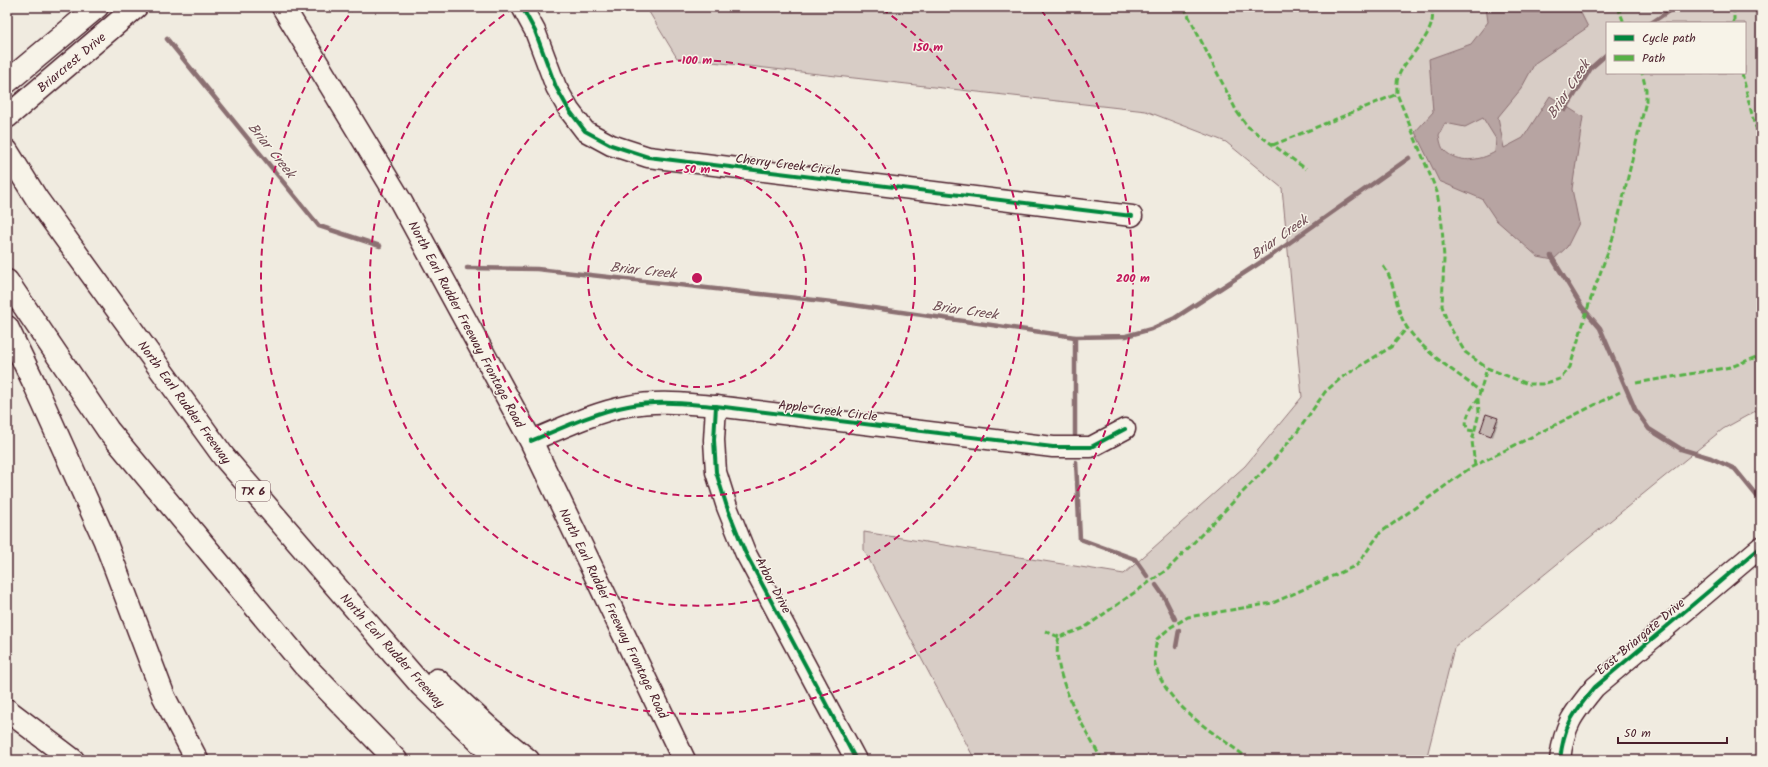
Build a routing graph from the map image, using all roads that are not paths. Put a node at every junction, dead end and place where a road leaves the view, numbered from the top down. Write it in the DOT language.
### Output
graph roads {
  1 [pos="97,7"];
  2 [pos="136,7"];
  3 [pos="283,7"];
  4 [pos="522,7"];
  5 [pos="7,82"];
  6 [pos="7,117"];
  7 [pos="7,151"];
  8 [pos="1132,216"];
  9 [pos="7,281"];
  10 [pos="7,327"];
  11 [pos="716,406"];
  12 [pos="1125,429"];
  13 [pos="531,441"];
  14 [pos="1761,547"];
  15 [pos="328,578"];
  16 [pos="7,710"];
  17 [pos="73,760"];
  18 [pos="197,760"];
  19 [pos="396,760"];
  20 [pos="498,760"];
  21 [pos="528,760"];
  22 [pos="684,760"];
  23 [pos="856,760"];
  24 [pos="1560,760"];
  1 -- 5 [label="main road, Briarcrest Drive"];
  2 -- 6 [label="main road, Briarcrest Drive"];
  3 -- 13 [label="main road, North Earl Rudder Freeway Frontage Road"];
  4 -- 8 [label="street, Cherry Creek Circle"];
  7 -- 15 [label="main road, North Earl Rudder Freeway / TX 6"];
  9 -- 19 [label="main road"];
  10 -- 18 [label="main road"];
  11 -- 12 [label="street, Apple Creek Circle"];
  11 -- 13 [label="street, Apple Creek Circle"];
  11 -- 23 [label="street, Arbor Drive"];
  13 -- 22 [label="main road, North Earl Rudder Freeway Frontage Road"];
  14 -- 24 [label="street, East Briargate Drive"];
  15 -- 20 [label="main road, North Earl Rudder Freeway / TX 6"];
  15 -- 21 [label="main road"];
  16 -- 17 [label="main road"];
}
